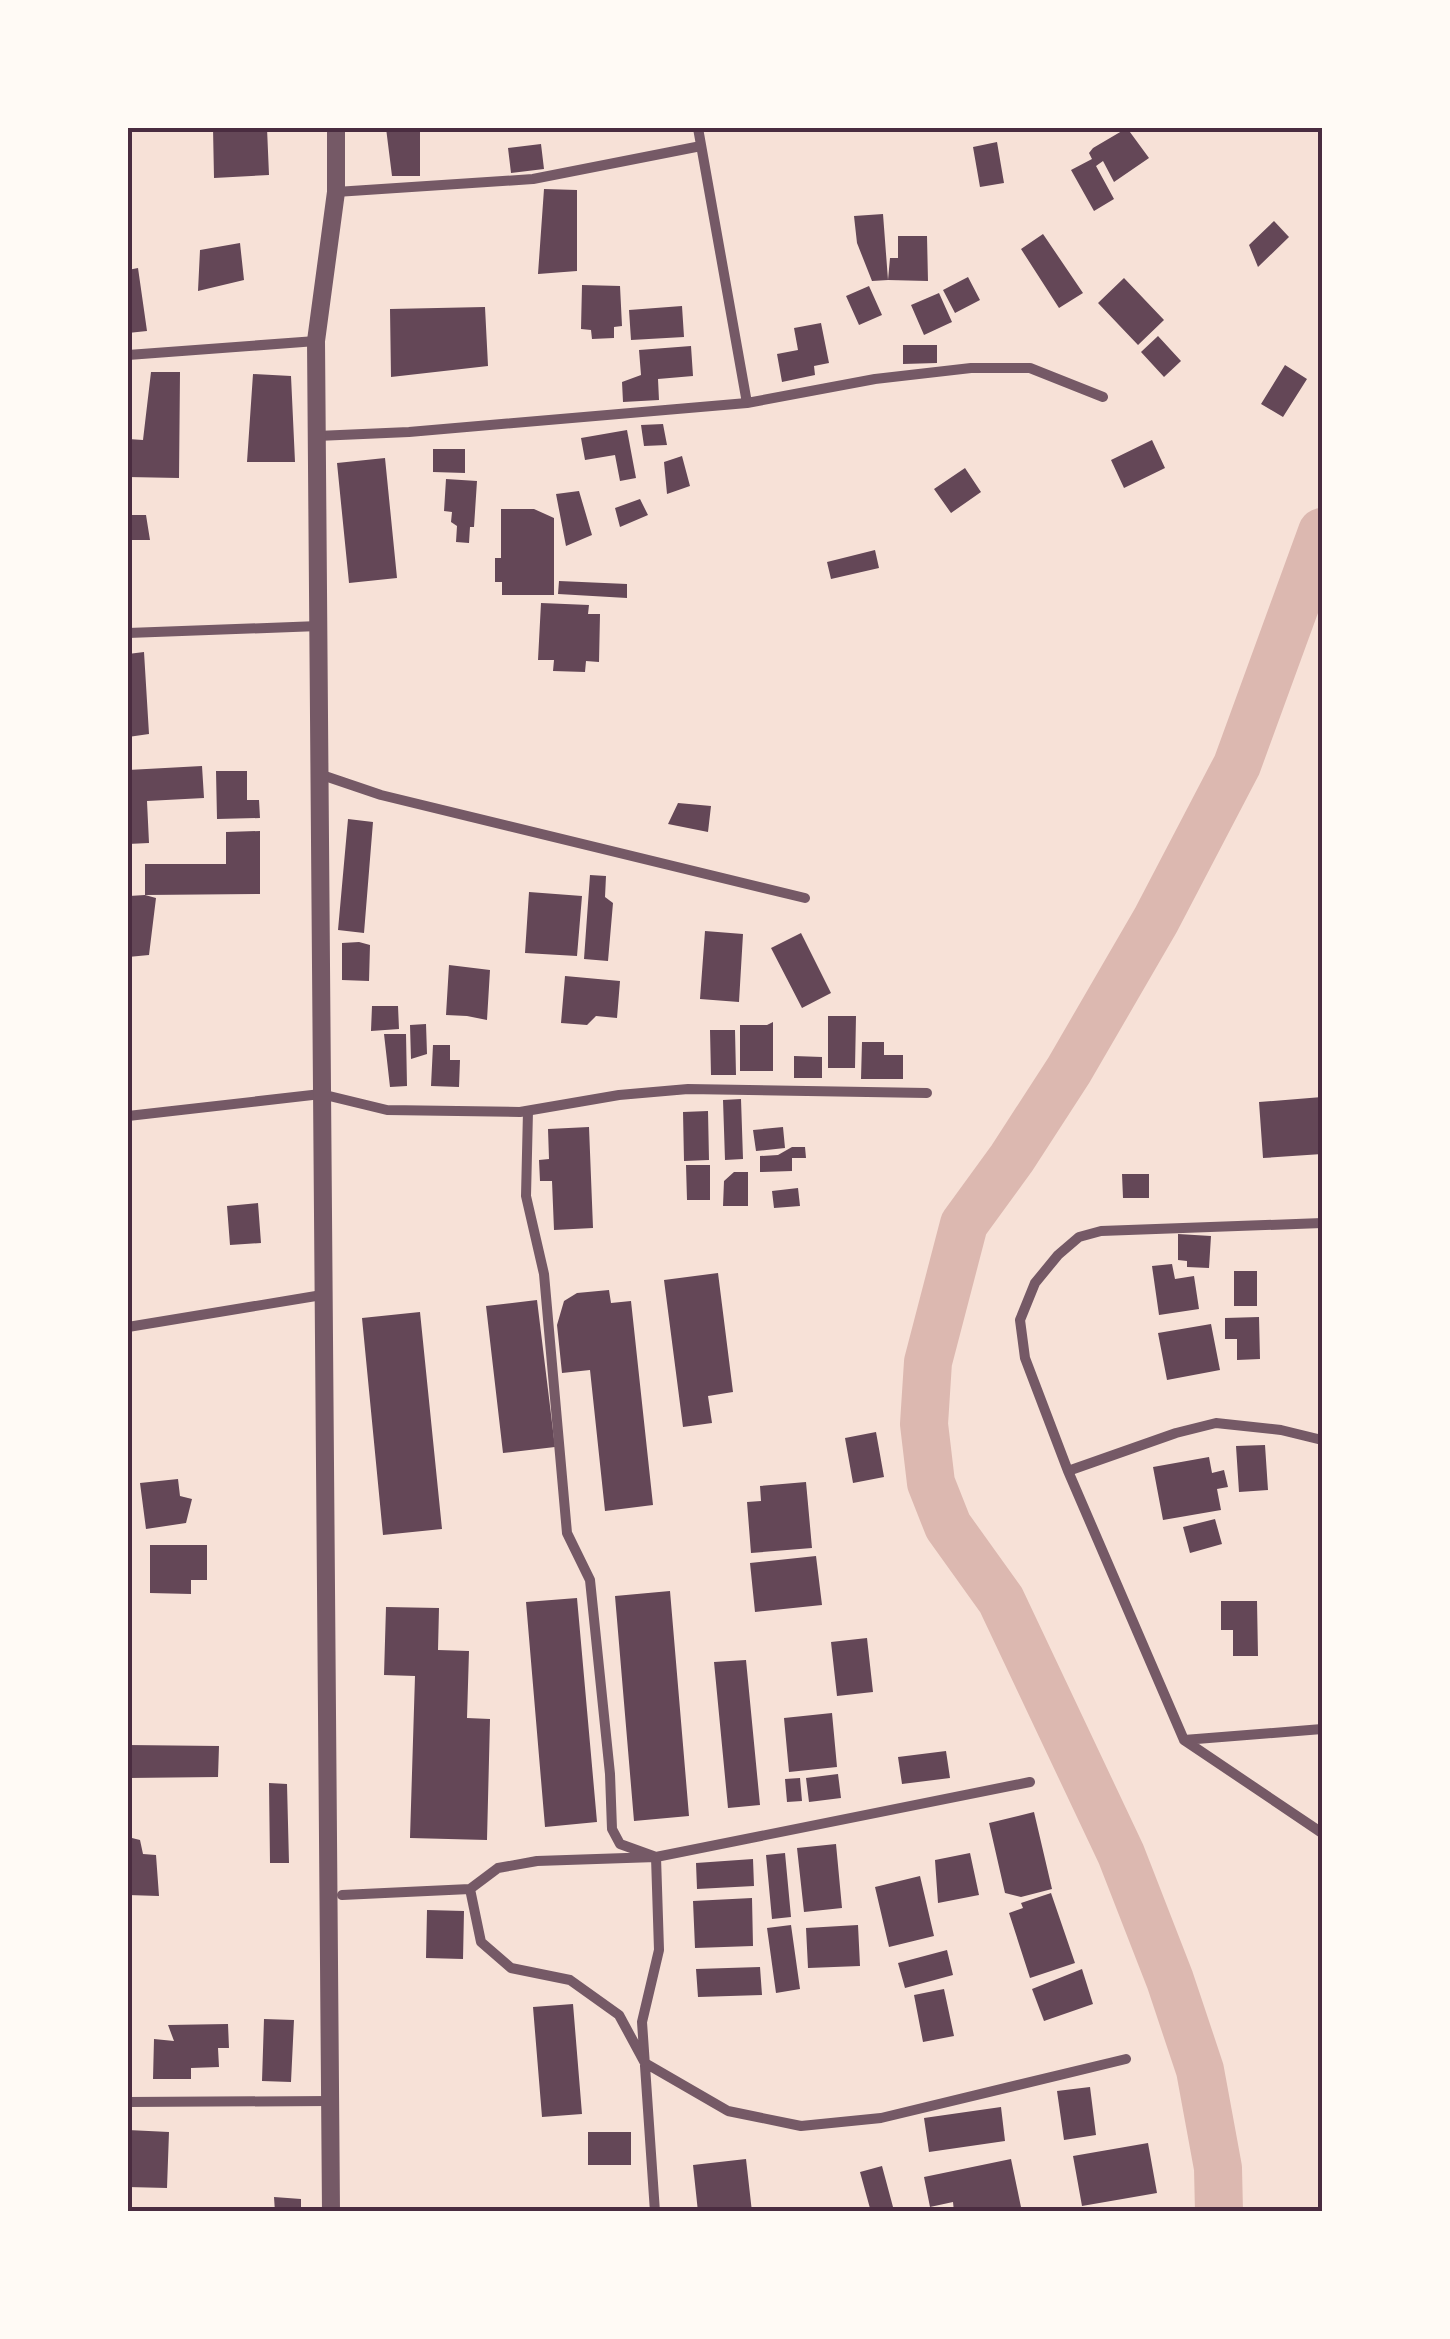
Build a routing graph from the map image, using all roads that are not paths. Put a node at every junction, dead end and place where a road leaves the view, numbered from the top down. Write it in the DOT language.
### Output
graph roads {
  1 [pos="336,128"];
  2 [pos="698,128"];
  3 [pos="700,146"];
  4 [pos="336,192"];
  5 [pos="316,341"];
  6 [pos="128,355"];
  7 [pos="1103,397"];
  8 [pos="747,402"];
  9 [pos="317,436"];
  10 [pos="318,626"];
  11 [pos="128,633"];
  12 [pos="319,774"];
  13 [pos="805,898"];
  14 [pos="926,1092"];
  15 [pos="322,1094"];
  16 [pos="528,1111"];
  17 [pos="128,1116"];
  18 [pos="1322,1223"];
  19 [pos="322,1295"];
  20 [pos="128,1327"];
  21 [pos="1322,1440"];
  22 [pos="1068,1471"];
  23 [pos="1322,1729"];
  24 [pos="1184,1740"];
  25 [pos="1030,1782"];
  26 [pos="1322,1833"];
  27 [pos="656,1857"];
  28 [pos="470,1889"];
  29 [pos="342,1895"];
  30 [pos="1126,2059"];
  31 [pos="645,2063"];
  32 [pos="330,2101"];
  33 [pos="128,2102"];
  34 [pos="331,2212"];
  35 [pos="655,2212"];
  1 -- 4 [label="street"];
  2 -- 3 [label="street"];
  3 -- 4 [label="street"];
  3 -- 8 [label="street"];
  4 -- 5 [label="street"];
  5 -- 6 [label="street"];
  5 -- 9 [label="street"];
  7 -- 8 [label="street"];
  8 -- 9 [label="street"];
  9 -- 10 [label="street"];
  10 -- 11 [label="street"];
  10 -- 12 [label="street"];
  12 -- 13 [label="street"];
  12 -- 15 [label="street"];
  14 -- 16 [label="street"];
  15 -- 16 [label="street"];
  15 -- 17 [label="street"];
  15 -- 19 [label="street"];
  16 -- 27 [label="street"];
  18 -- 22 [label="street"];
  19 -- 20 [label="street"];
  19 -- 32 [label="street"];
  21 -- 22 [label="street"];
  22 -- 24 [label="street"];
  23 -- 24 [label="street"];
  24 -- 26 [label="street"];
  25 -- 27 [label="street"];
  27 -- 28 [label="street"];
  27 -- 31 [label="street"];
  28 -- 29 [label="street"];
  28 -- 31 [label="street"];
  30 -- 31 [label="street"];
  31 -- 35 [label="street"];
  32 -- 33 [label="street"];
  32 -- 34 [label="street"];
}
